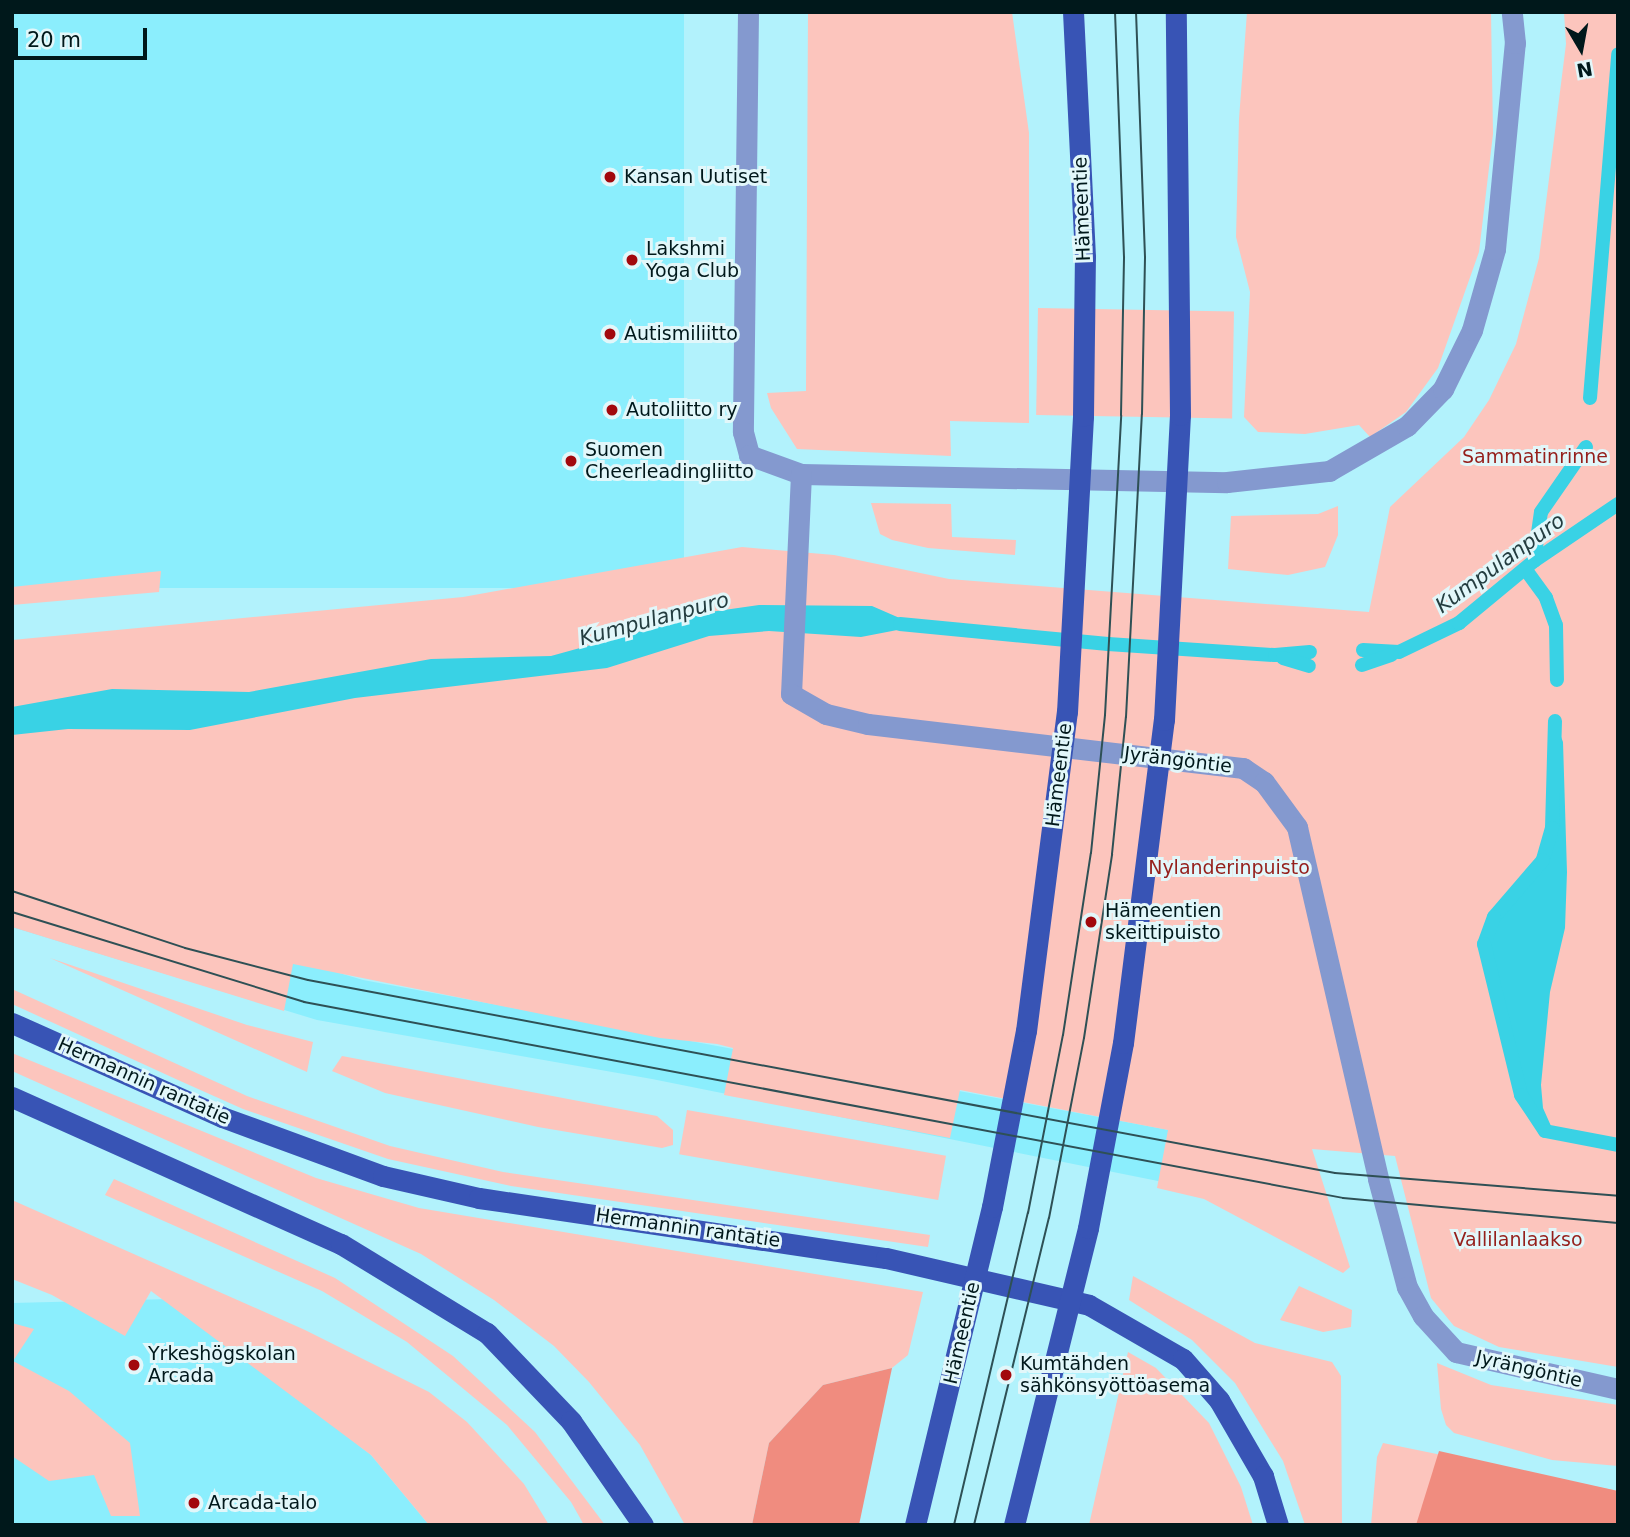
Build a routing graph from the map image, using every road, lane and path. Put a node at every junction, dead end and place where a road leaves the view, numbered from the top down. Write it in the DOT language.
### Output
graph roads {
  1 [pos="748,12"];
  2 [pos="1073,12"];
  3 [pos="1176,12"];
  4 [pos="1188,12"];
  5 [pos="1512,12"];
  6 [pos="1178,39"];
  7 [pos="801,474"];
  8 [pos="12,1023"];
  9 [pos="12,1097"];
  10 [pos="1618,1389"];
  11 [pos="643,1525"];
  12 [pos="915,1525"];
  13 [pos="1014,1525"];
  14 [pos="1278,1525"];
  1 -- 7 [label="street"];
  2 -- 12 [label="main road, Hämeentie"];
  3 -- 6 [label="main road"];
  4 -- 6 [label="street"];
  5 -- 7 [label="street"];
  6 -- 13 [label="main road"];
  7 -- 10 [label="street, Jyrängöntie"];
  8 -- 14 [label="main road, Hermannin rantatie"];
  9 -- 11 [label="main road"];
}
